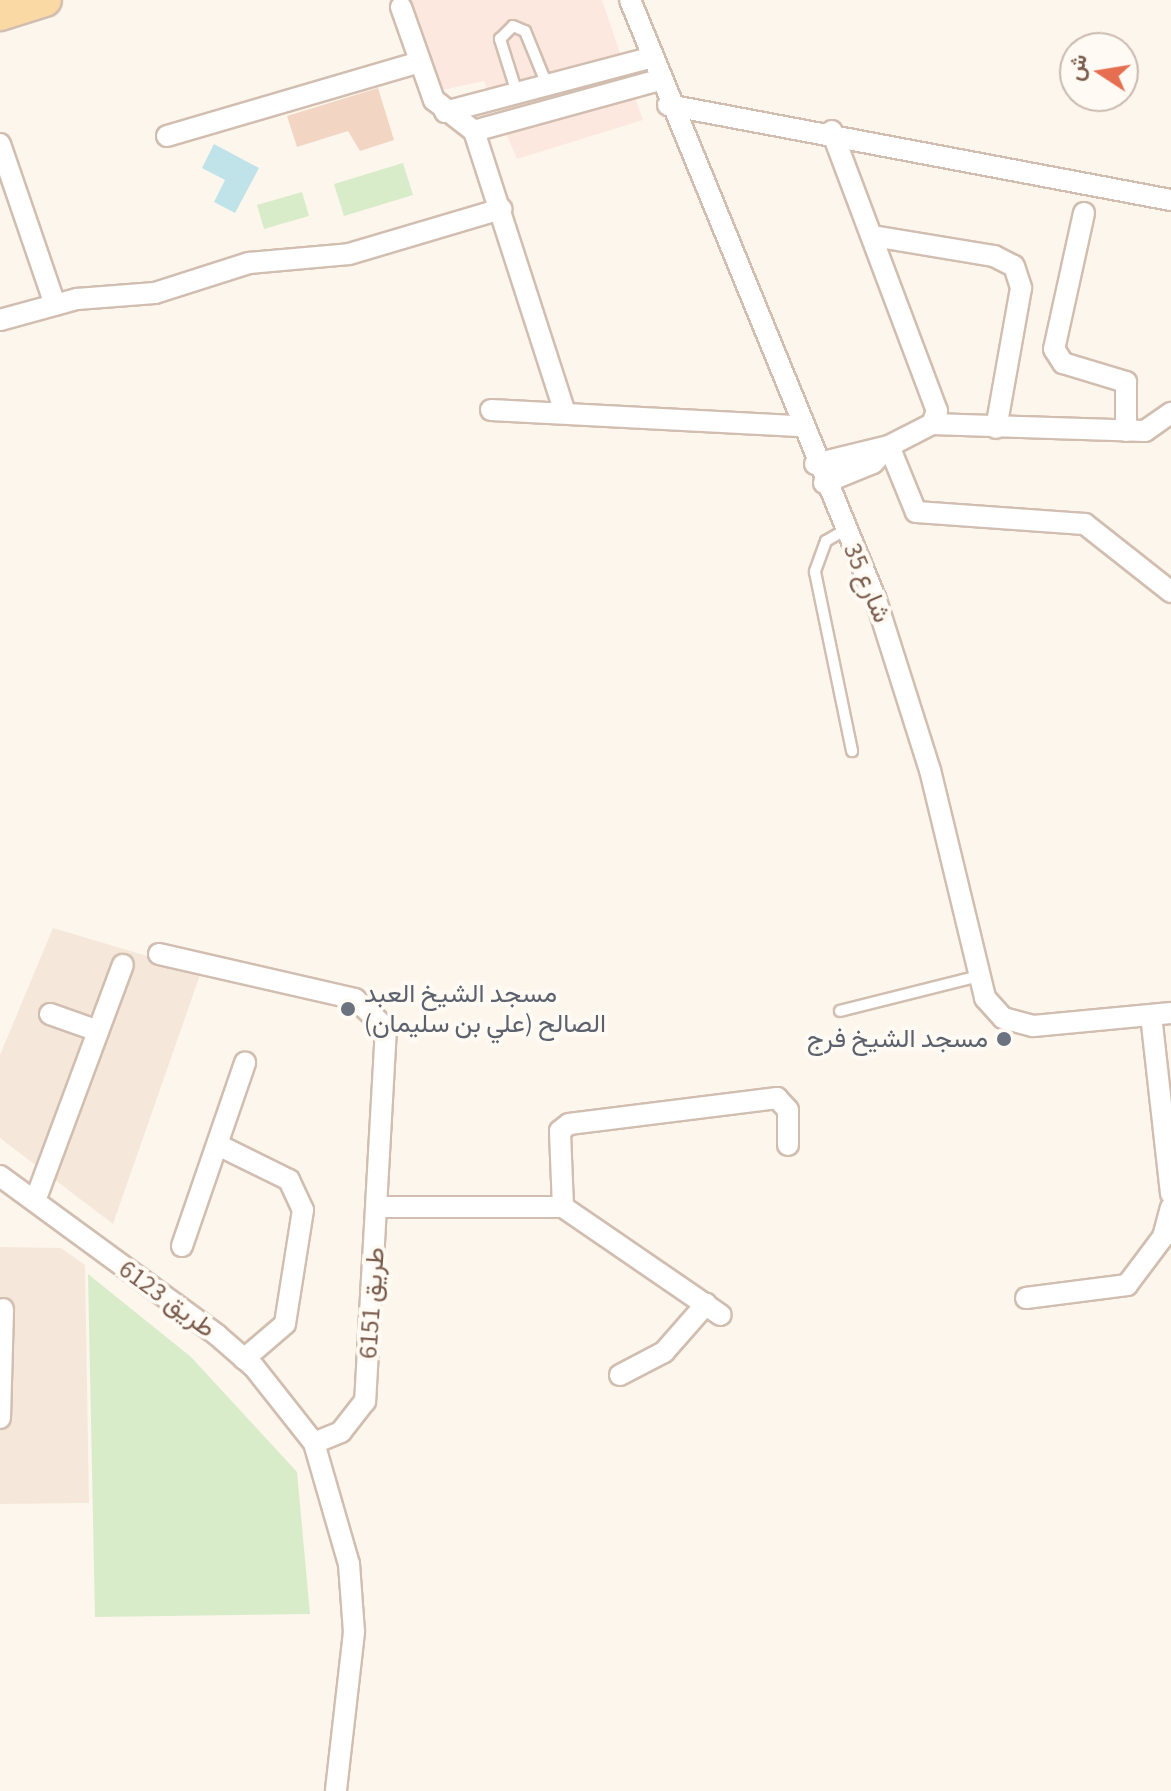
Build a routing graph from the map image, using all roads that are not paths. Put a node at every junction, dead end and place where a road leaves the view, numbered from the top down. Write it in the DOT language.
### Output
graph roads {
  1 [pos="45,0"];
  2 [pos="630,0"];
  3 [pos="401,7"];
  4 [pos="0,14"];
  5 [pos="650,58"];
  6 [pos="420,62"];
  7 [pos="659,80"];
  8 [pos="547,85"];
  9 [pos="517,93"];
  10 [pos="668,105"];
  11 [pos="556,109"];
  12 [pos="445,112"];
  13 [pos="525,117"];
  14 [pos="474,131"];
  15 [pos="832,131"];
  16 [pos="167,136"];
  17 [pos="0,144"];
  18 [pos="1171,200"];
  19 [pos="501,209"];
  20 [pos="1084,213"];
  21 [pos="873,236"];
  22 [pos="55,305"];
  23 [pos="0,320"];
  24 [pos="491,410"];
  25 [pos="565,412"];
  26 [pos="1171,413"];
  27 [pos="932,424"];
  28 [pos="799,426"];
  29 [pos="996,428"];
  30 [pos="1126,431"];
  31 [pos="889,446"];
  32 [pos="819,474"];
  33 [pos="845,530"];
  34 [pos="1171,592"];
  35 [pos="852,751"];
  36 [pos="159,954"];
  37 [pos="123,965"];
  38 [pos="979,976"];
  39 [pos="840,1011"];
  40 [pos="50,1014"];
  41 [pos="1161,1014"];
  42 [pos="98,1031"];
  43 [pos="245,1063"];
  44 [pos="218,1145"];
  45 [pos="788,1145"];
  46 [pos="0,1176"];
  47 [pos="1171,1194"];
  48 [pos="35,1201"];
  49 [pos="378,1207"];
  50 [pos="563,1207"];
  51 [pos="1171,1208"];
  52 [pos="182,1246"];
  53 [pos="1026,1298"];
  54 [pos="3,1309"];
  55 [pos="244,1359"];
  56 [pos="620,1375"];
  57 [pos="0,1418"];
  58 [pos="314,1443"];
  59 [pos="336,1791"];
  1 -- 4 [label="main road"];
  2 -- 5 [label="street, شارع 35"];
  3 -- 6 [label="street"];
  5 -- 7 [label="street, شارع 35"];
  5 -- 8 [label="street"];
  6 -- 12 [label="street"];
  6 -- 16 [label="street"];
  7 -- 10 [label="street, شارع 35"];
  7 -- 11 [label="street"];
  8 -- 9 [label="street"];
  8 -- 9 [label="lane"];
  8 -- 11 [label="street"];
  9 -- 12 [label="street"];
  9 -- 13 [label="street"];
  10 -- 15 [label="street"];
  10 -- 28 [label="street, شارع 35"];
  11 -- 13 [label="street"];
  12 -- 14 [label="street"];
  13 -- 14 [label="street"];
  14 -- 19 [label="street"];
  15 -- 18 [label="street"];
  15 -- 21 [label="street"];
  17 -- 22 [label="street"];
  19 -- 22 [label="street"];
  19 -- 25 [label="street"];
  20 -- 30 [label="street"];
  21 -- 27 [label="street"];
  21 -- 29 [label="street"];
  22 -- 23 [label="street"];
  24 -- 25 [label="street"];
  25 -- 28 [label="street"];
  26 -- 30 [label="street"];
  27 -- 29 [label="street"];
  27 -- 31 [label="street"];
  28 -- 32 [label="street, شارع 35"];
  29 -- 30 [label="street"];
  31 -- 32 [label="street"];
  31 -- 34 [label="street"];
  32 -- 33 [label="street, شارع 35"];
  33 -- 35 [label="lane"];
  33 -- 38 [label="street, شارع 35"];
  36 -- 49 [label="street, طريق 6151"];
  37 -- 42 [label="street"];
  38 -- 39 [label="lane"];
  38 -- 41 [label="street, شارع 35"];
  40 -- 42 [label="street"];
  41 -- 47 [label="street"];
  42 -- 48 [label="street"];
  43 -- 44 [label="street"];
  44 -- 52 [label="street"];
  44 -- 55 [label="street"];
  45 -- 50 [label="street"];
  46 -- 48 [label="street, طريق 6123"];
  48 -- 55 [label="street, طريق 6123"];
  49 -- 50 [label="street"];
  49 -- 58 [label="street, طريق 6151"];
  50 -- 56 [label="street"];
  51 -- 53 [label="street"];
  54 -- 57 [label="street"];
  55 -- 58 [label="street, طريق 6123"];
  58 -- 59 [label="street"];
}
